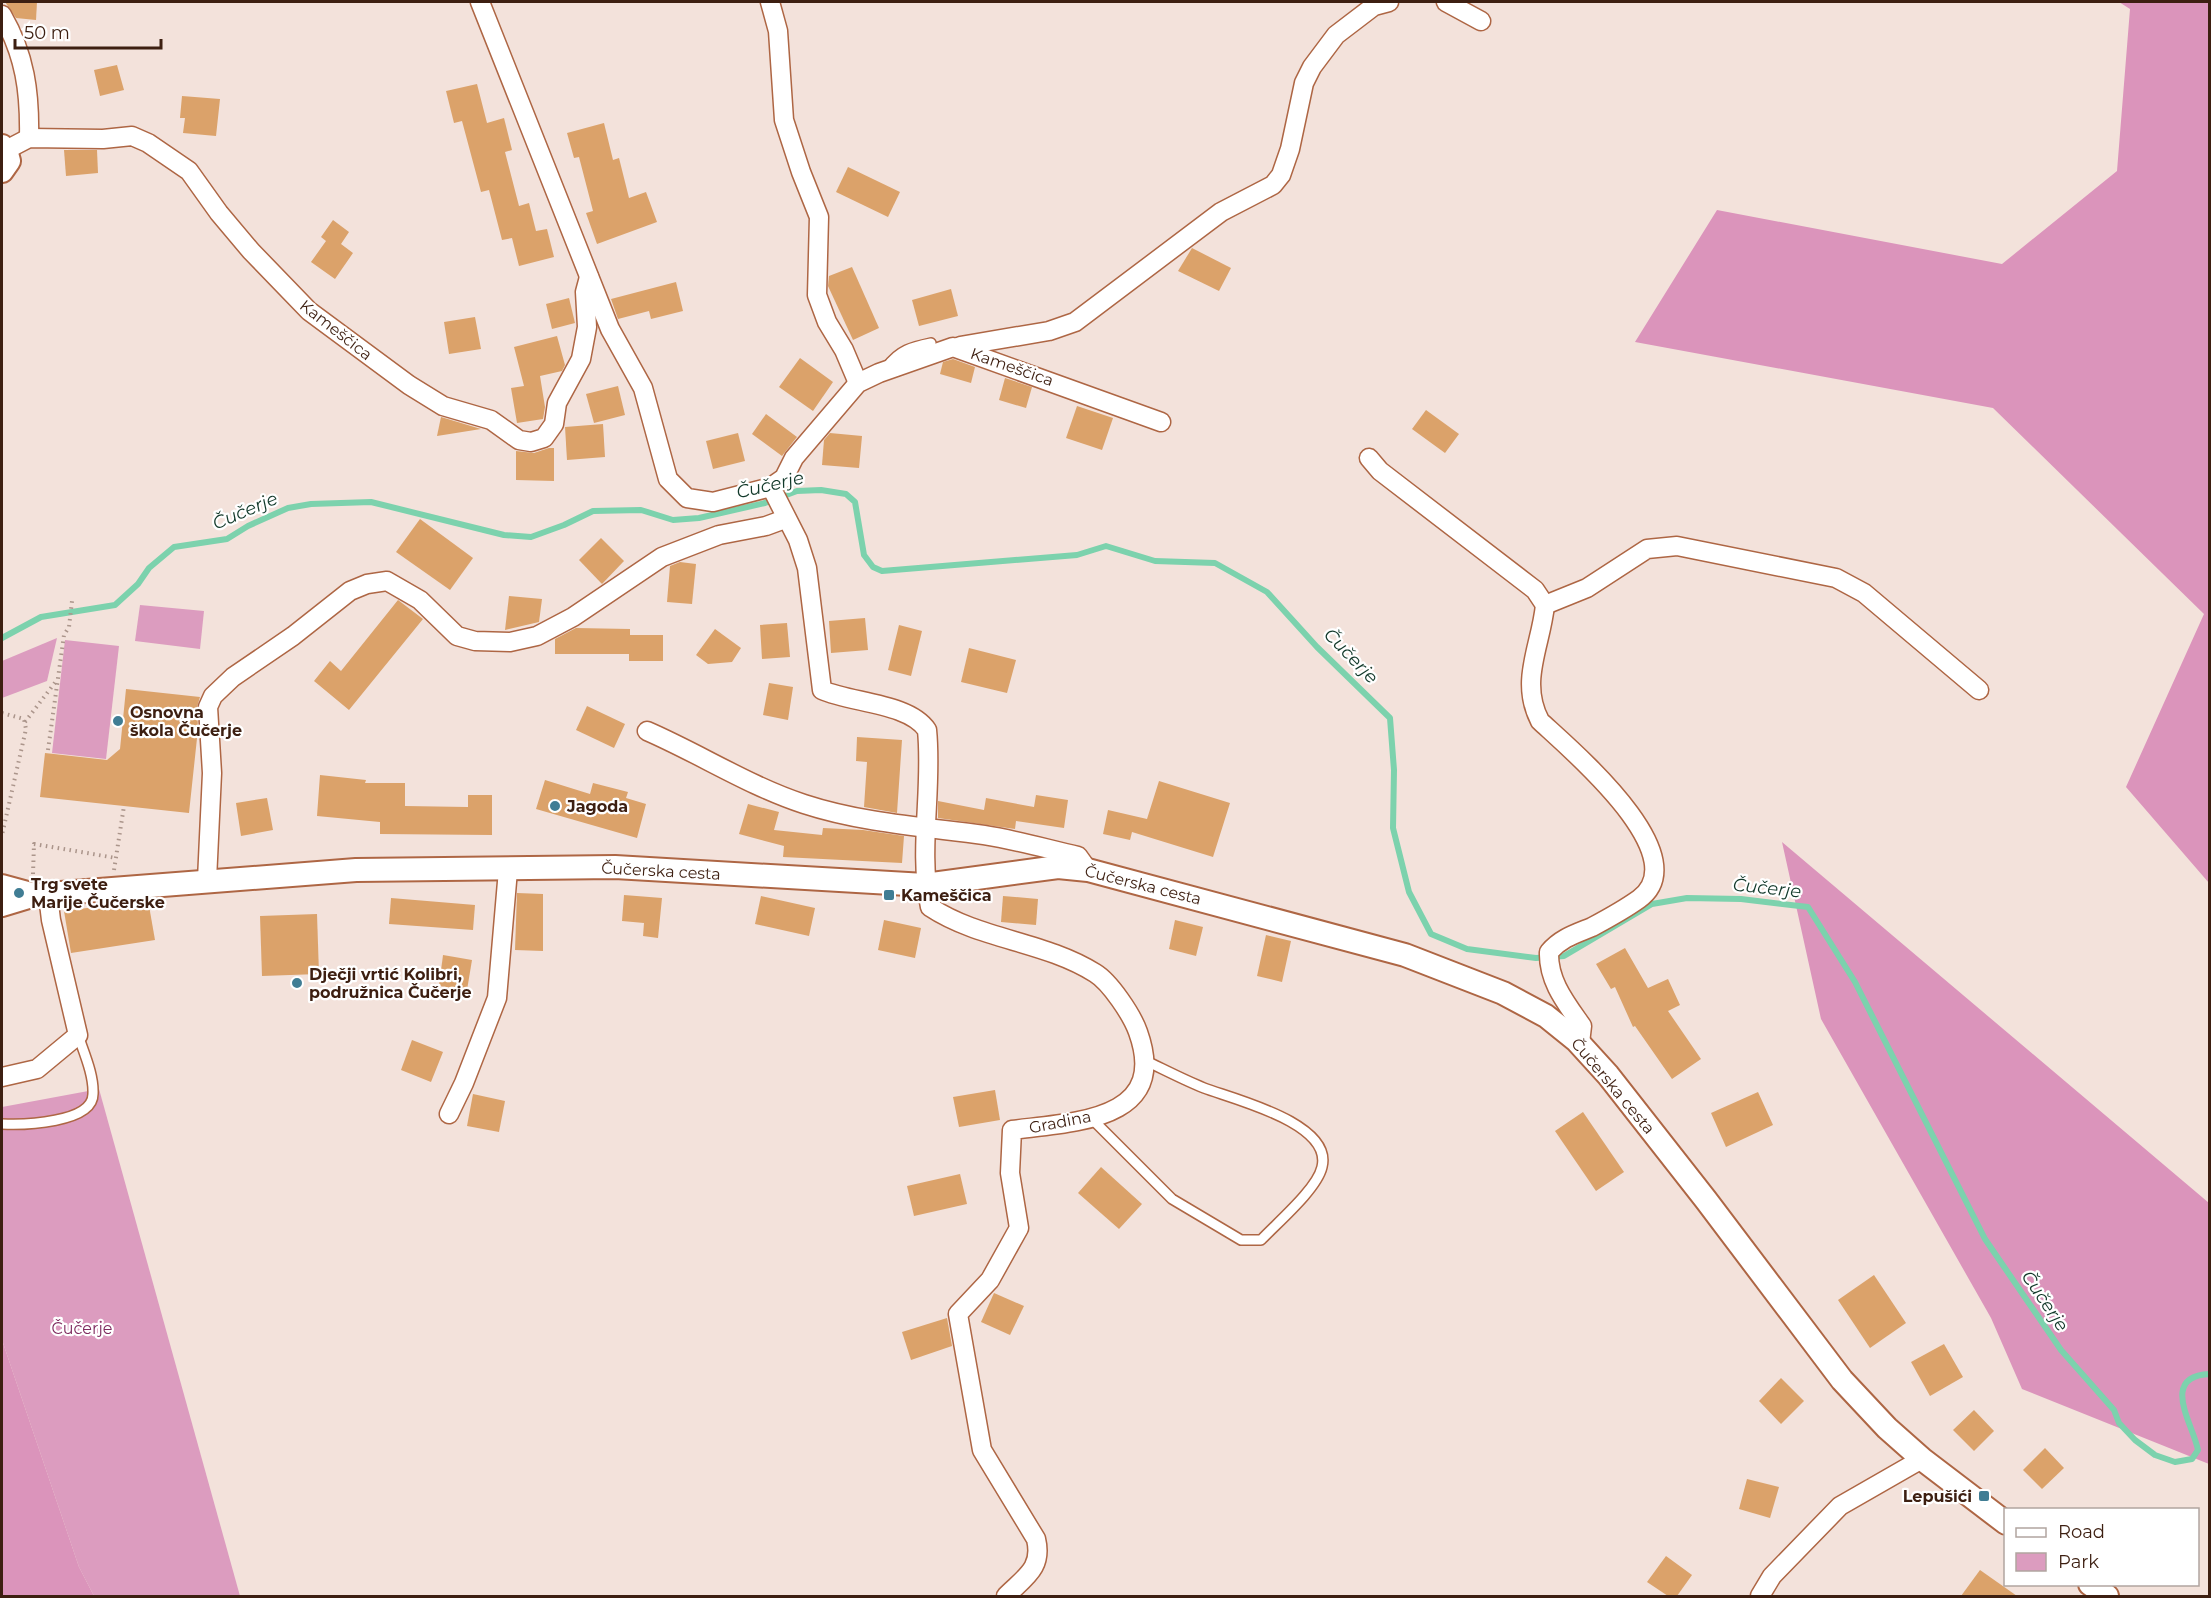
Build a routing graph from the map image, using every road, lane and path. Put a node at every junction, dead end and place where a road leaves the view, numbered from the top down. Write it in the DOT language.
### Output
graph roads {
  1 [pos="480,2"];
  2 [pos="770,2"];
  3 [pos="1389,2"];
  4 [pos="1446,2"];
  5 [pos="2,15"];
  6 [pos="1481,21"];
  7 [pos="29,138"];
  8 [pos="3,156"];
  9 [pos="589,277"];
  10 [pos="931,343"];
  11 [pos="953,347"];
  12 [pos="884,371"];
  13 [pos="858,383"];
  14 [pos="1161,422"];
  15 [pos="1369,458"];
  16 [pos="777,501"];
  17 [pos="72,601"];
  18 [pos="1545,605"];
  19 [pos="58,680"];
  20 [pos="1979,690"];
  21 [pos="2,713"];
  22 [pos="25,722"];
  23 [pos="647,731"];
  24 [pos="48,750"];
  25 [pos="124,806"];
  26 [pos="927,828"];
  27 [pos="2,835"];
  28 [pos="508,870"];
  29 [pos="1088,870"];
  30 [pos="207,880"];
  31 [pos="925,885"];
  32 [pos="2,886"];
  33 [pos="38,889"];
  34 [pos="2,906"];
  35 [pos="78,1035"];
  36 [pos="1580,1043"];
  37 [pos="1146,1061"];
  38 [pos="2,1077"];
  39 [pos="449,1114"];
  40 [pos="1090,1116"];
  41 [pos="2,1124"];
  42 [pos="1922,1459"];
  43 [pos="2004,1521"];
  44 [pos="2093,1586"];
  45 [pos="1006,1596"];
  46 [pos="1760,1596"];
  47 [pos="2107,1596"];
  1 -- 9 [label="street, Kameščica"];
  2 -- 13 [label="street"];
  3 -- 11 [label="street"];
  4 -- 6 [label="street"];
  5 -- 7 [label="street"];
  7 -- 8 [label="street, Kameščica"];
  7 -- 9 [label="street, Kameščica"];
  9 -- 16 [label="street, Kameščica"];
  10 -- 12 [label="lane"];
  11 -- 12 [label="street, Kameščica"];
  11 -- 14 [label="street, Kameščica"];
  12 -- 13 [label="street, Kameščica"];
  13 -- 16 [label="street, Kameščica"];
  15 -- 18 [label="street"];
  16 -- 26 [label="street"];
  16 -- 30 [label="street"];
  17 -- 19 [label="path"];
  18 -- 20 [label="street"];
  18 -- 36 [label="street"];
  19 -- 22 [label="path"];
  19 -- 24 [label="path"];
  21 -- 22 [label="path"];
  22 -- 27 [label="path"];
  23 -- 26 [label="street"];
  25 -- 33 [label="path"];
  26 -- 29 [label="street"];
  26 -- 31 [label="street"];
  28 -- 30 [label="street, Čučerska cesta"];
  28 -- 31 [label="street, Čučerska cesta"];
  28 -- 39 [label="street"];
  29 -- 31 [label="street, Čučerska cesta"];
  29 -- 36 [label="street, Čučerska cesta"];
  30 -- 33 [label="street, Čučerska cesta"];
  31 -- 37 [label="street"];
  32 -- 33 [label="street"];
  33 -- 34 [label="street"];
  33 -- 35 [label="street"];
  35 -- 38 [label="street"];
  35 -- 41 [label="lane"];
  36 -- 42 [label="street, Čučerska cesta"];
  37 -- 40 [label="street, Gradina"];
  37 -- 40 [label="lane"];
  40 -- 45 [label="street, Gradina"];
  42 -- 43 [label="street, Čučerska cesta"];
  42 -- 46 [label="street"];
  44 -- 47 [label="street"];
}
